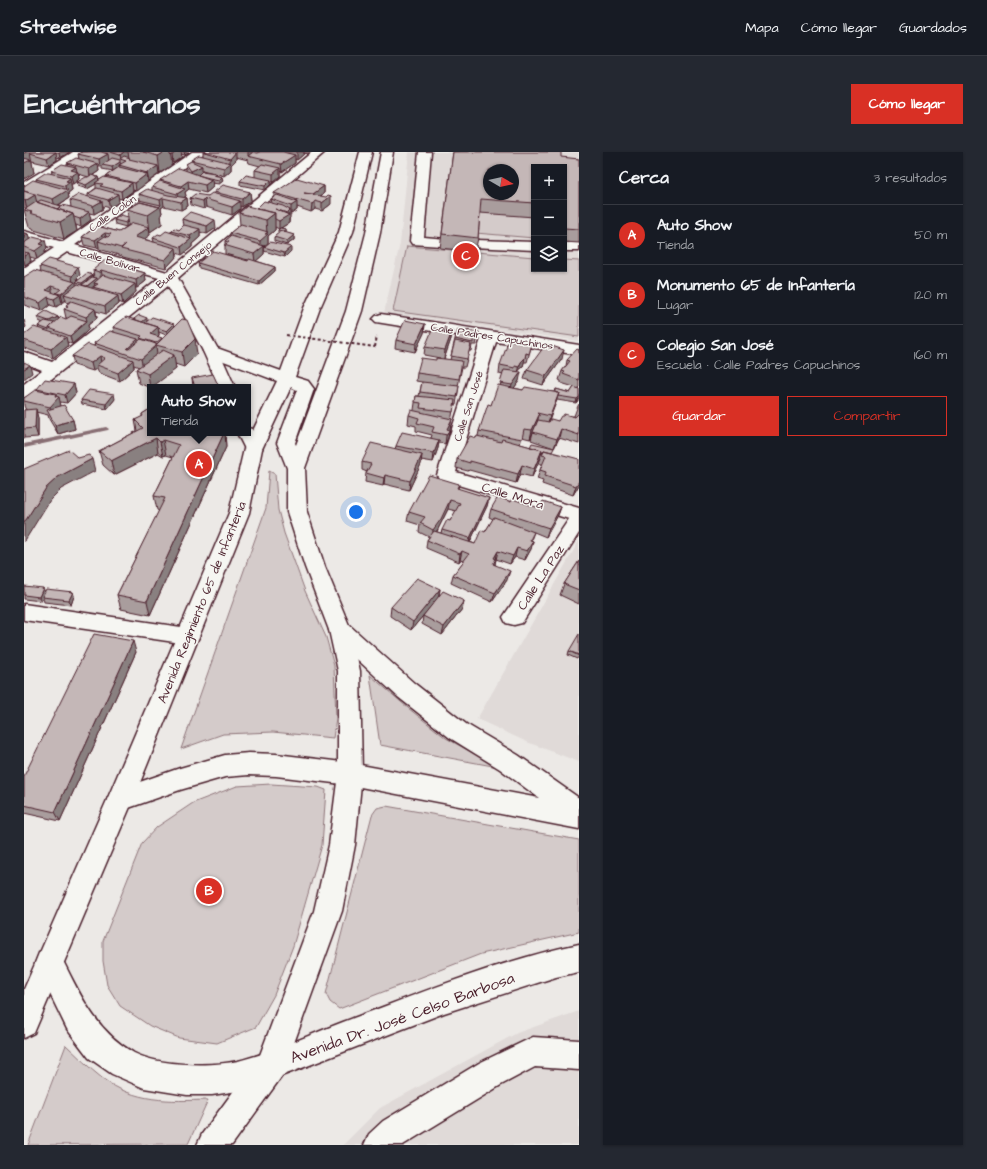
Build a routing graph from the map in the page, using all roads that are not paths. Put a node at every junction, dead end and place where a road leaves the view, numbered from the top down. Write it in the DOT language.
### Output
graph roads {
  1 [pos="81,152"];
  2 [pos="200,152"];
  3 [pos="319,152"];
  4 [pos="366,152"];
  5 [pos="387,152"];
  6 [pos="425,152"];
  7 [pos="24,187"];
  8 [pos="24,235"];
  9 [pos="441,242"];
  10 [pos="476,244"];
  11 [pos="531,246"];
  12 [pos="64,247"];
  13 [pos="567,247"];
  14 [pos="579,247"];
  15 [pos="24,275"];
  16 [pos="170,277"];
  17 [pos="381,319"];
  18 [pos="490,336"];
  19 [pos="579,350"];
  20 [pos="211,351"];
  21 [pos="24,357"];
  22 [pos="53,368"];
  23 [pos="286,380"];
  24 [pos="226,384"];
  25 [pos="24,392"];
  26 [pos="250,441"];
  27 [pos="296,468"];
  28 [pos="446,475"];
  29 [pos="579,516"];
  30 [pos="24,612"];
  31 [pos="514,617"];
  32 [pos="340,630"];
  33 [pos="188,636"];
  34 [pos="350,774"];
  35 [pos="120,800"];
  36 [pos="579,813"];
  37 [pos="579,817"];
  38 [pos="579,958"];
  39 [pos="49,963"];
  40 [pos="24,1022"];
  41 [pos="579,1056"];
  42 [pos="271,1065"];
  43 [pos="213,1145"];
  44 [pos="380,1145"];
  1 -- 7 [label="main road"];
  2 -- 12 [label="main road, Calle Colón"];
  3 -- 16 [label="main road, Calle Buen Consejo"];
  4 -- 23 [label="main road, Avenida Regimiento 65 de Infantería"];
  5 -- 27 [label="main road"];
  6 -- 9 [label="main road"];
  8 -- 12 [label="main road, Calle Bolívar"];
  10 -- 11 [label="main road"];
  12 -- 15 [label="main road, Calle Colón"];
  12 -- 16 [label="main road, Calle Bolívar"];
  13 -- 14 [label="main road"];
  16 -- 20 [label="main road"];
  16 -- 22 [label="main road, Calle Buen Consejo"];
  17 -- 18 [label="main road, Calle Padres Capuchinos"];
  18 -- 19 [label="main road, Calle Padres Capuchinos"];
  18 -- 28 [label="main road, Calle San José"];
  20 -- 23 [label="main road"];
  20 -- 24 [label="main road"];
  21 -- 22 [label="main road"];
  22 -- 25 [label="main road, Calle Buen Consejo"];
  23 -- 26 [label="main road, Avenida Regimiento 65 de Infantería"];
  23 -- 27 [label="main road"];
  26 -- 33 [label="main road, Avenida Regimiento 65 de Infantería"];
  27 -- 32 [label="main road"];
  28 -- 29 [label="main road, Calle Mora"];
  29 -- 31 [label="main road, Calle La Paz"];
  30 -- 33 [label="main road"];
  32 -- 34 [label="main road"];
  32 -- 36 [label="main road"];
  33 -- 35 [label="main road, Avenida Regimiento 65 de Infantería"];
  34 -- 35 [label="main road"];
  34 -- 37 [label="main road"];
  34 -- 42 [label="main road"];
  35 -- 39 [label="main road, Avenida Regimiento 65 de Infantería"];
  38 -- 42 [label="main road, Avenida Dr. José Celso Barbosa"];
  39 -- 40 [label="main road, Avenida Regimiento 65 de Infantería"];
  39 -- 42 [label="main road, Avenida Dr. José Celso Barbosa"];
  41 -- 44 [label="main road"];
  42 -- 43 [label="main road"];
}
